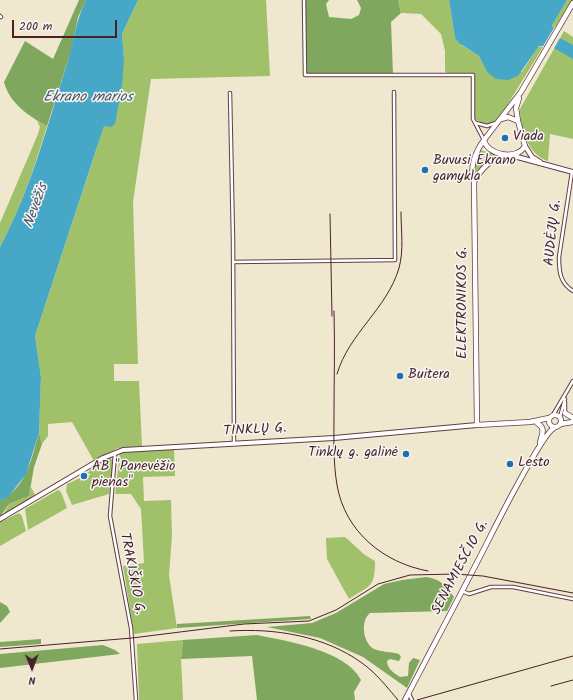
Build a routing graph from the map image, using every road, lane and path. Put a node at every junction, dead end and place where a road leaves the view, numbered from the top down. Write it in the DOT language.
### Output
graph roads {
  1 [pos="304,0"];
  2 [pos="573,3"];
  3 [pos="573,10"];
  4 [pos="566,17"];
  5 [pos="394,92"];
  6 [pos="521,92"];
  7 [pos="230,93"];
  8 [pos="499,120"];
  9 [pos="518,121"];
  10 [pos="474,122"];
  11 [pos="484,140"];
  12 [pos="525,146"];
  13 [pos="509,155"];
  14 [pos="543,164"];
  15 [pos="573,172"];
  16 [pos="474,182"];
  17 [pos="233,262"];
  18 [pos="573,291"];
  19 [pos="573,381"];
  20 [pos="567,394"];
  21 [pos="566,398"];
  22 [pos="565,413"];
  23 [pos="553,415"];
  24 [pos="560,420"];
  25 [pos="573,420"];
  26 [pos="530,422"];
  27 [pos="549,422"];
  28 [pos="538,423"];
  29 [pos="477,425"];
  30 [pos="554,428"];
  31 [pos="234,444"];
  32 [pos="539,445"];
  33 [pos="115,452"];
  34 [pos="0,519"];
  35 [pos="462,591"];
  36 [pos="573,599"];
  37 [pos="408,693"];
  38 [pos="136,700"];
  39 [pos="405,700"];
  40 [pos="412,700"];
  1 -- 10 [label="street"];
  2 -- 4 [label="main road"];
  3 -- 4 [label="main road"];
  4 -- 6 [label="main road"];
  5 -- 17 [label="street"];
  6 -- 8 [label="main road"];
  6 -- 9 [label="main road"];
  7 -- 17 [label="street"];
  8 -- 9 [label="main road"];
  8 -- 10 [label="street"];
  8 -- 11 [label="main road"];
  9 -- 12 [label="main road"];
  10 -- 11 [label="street"];
  11 -- 13 [label="main road"];
  11 -- 16 [label="main road, ELEKTRONIKOS G."];
  12 -- 13 [label="main road"];
  12 -- 14 [label="main road"];
  13 -- 14 [label="main road"];
  13 -- 16 [label="main road"];
  14 -- 15 [label="main road"];
  15 -- 18 [label="street, AUDĖJŲ G."];
  16 -- 29 [label="main road, ELEKTRONIKOS G."];
  17 -- 31 [label="street"];
  19 -- 20 [label="street, SENAMIESČIO G."];
  20 -- 21 [label="street, SENAMIESČIO G."];
  20 -- 23 [label="street, SENAMIESČIO G."];
  21 -- 22 [label="street, SENAMIESČIO G."];
  21 -- 24 [label="street, SENAMIESČIO G."];
  22 -- 25 [label="main road"];
  23 -- 24 [label="main road"];
  23 -- 27 [label="main road, SENAMIESČIO G."];
  24 -- 25 [label="main road"];
  24 -- 30 [label="main road, SENAMIESČIO G."];
  26 -- 27 [label="main road, TINKLŲ G."];
  26 -- 28 [label="main road, TINKLŲ G."];
  26 -- 29 [label="main road, TINKLŲ G."];
  27 -- 28 [label="main road, TINKLŲ G."];
  27 -- 30 [label="main road"];
  27 -- 32 [label="main road, SENAMIESČIO G."];
  28 -- 32 [label="main road, SENAMIESČIO G."];
  29 -- 31 [label="main road, TINKLŲ G."];
  30 -- 32 [label="main road, SENAMIESČIO G."];
  31 -- 33 [label="main road, TINKLŲ G."];
  32 -- 35 [label="main road, SENAMIESČIO G."];
  33 -- 34 [label="main road, TINKLŲ G."];
  33 -- 38 [label="street, TRAKIŠKIO G."];
  35 -- 36 [label="street"];
  35 -- 37 [label="main road, SENAMIESČIO G."];
  37 -- 39 [label="main road, SENAMIESČIO G."];
  37 -- 40 [label="street"];
}
